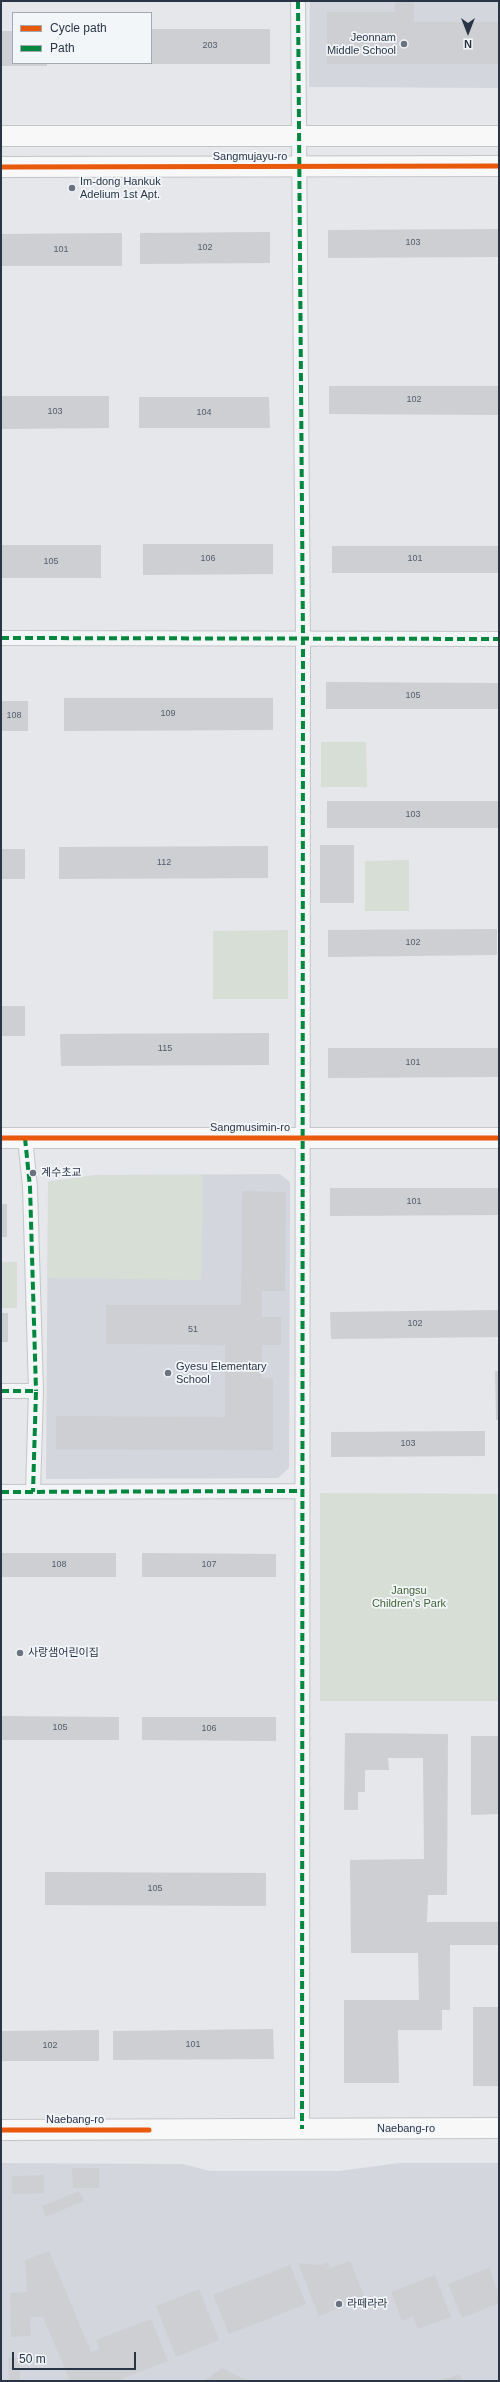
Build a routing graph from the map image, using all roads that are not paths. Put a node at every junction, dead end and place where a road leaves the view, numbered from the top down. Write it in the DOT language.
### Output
graph roads {
  1 [pos="298,1"];
  2 [pos="1,136"];
  3 [pos="297,136"];
  4 [pos="499,136"];
  5 [pos="499,166"];
  6 [pos="1,167"];
  7 [pos="298,167"];
  8 [pos="1,638"];
  9 [pos="499,638"];
  10 [pos="303,639"];
  11 [pos="1,1138"];
  12 [pos="24,1138"];
  13 [pos="302,1138"];
  14 [pos="499,1138"];
  15 [pos="36,1390"];
  16 [pos="1,1391"];
  17 [pos="302,1491"];
  18 [pos="1,1492"];
  19 [pos="33,1492"];
  20 [pos="499,2128"];
  21 [pos="302,2129"];
  22 [pos="1,2130"];
  1 -- 3 [label="street"];
  2 -- 3 [label="street, Sangmujayu-ro"];
  3 -- 4 [label="street, Sangmujayu-ro"];
  3 -- 7 [label="street"];
  5 -- 7 [label="street, Sangmujayu-ro"];
  6 -- 7 [label="street, Sangmujayu-ro"];
  7 -- 10 [label="street"];
  8 -- 10 [label="street"];
  9 -- 10 [label="street"];
  10 -- 13 [label="street"];
  11 -- 12 [label="street, Sangmusimin-ro"];
  12 -- 13 [label="street, Sangmusimin-ro"];
  12 -- 15 [label="street"];
  13 -- 14 [label="street, Sangmusimin-ro"];
  13 -- 17 [label="street"];
  15 -- 16 [label="street"];
  15 -- 19 [label="street"];
  17 -- 19 [label="street"];
  17 -- 21 [label="street"];
  18 -- 19 [label="street"];
  20 -- 21 [label="street, Naebang-ro"];
  21 -- 22 [label="street, Naebang-ro"];
}
